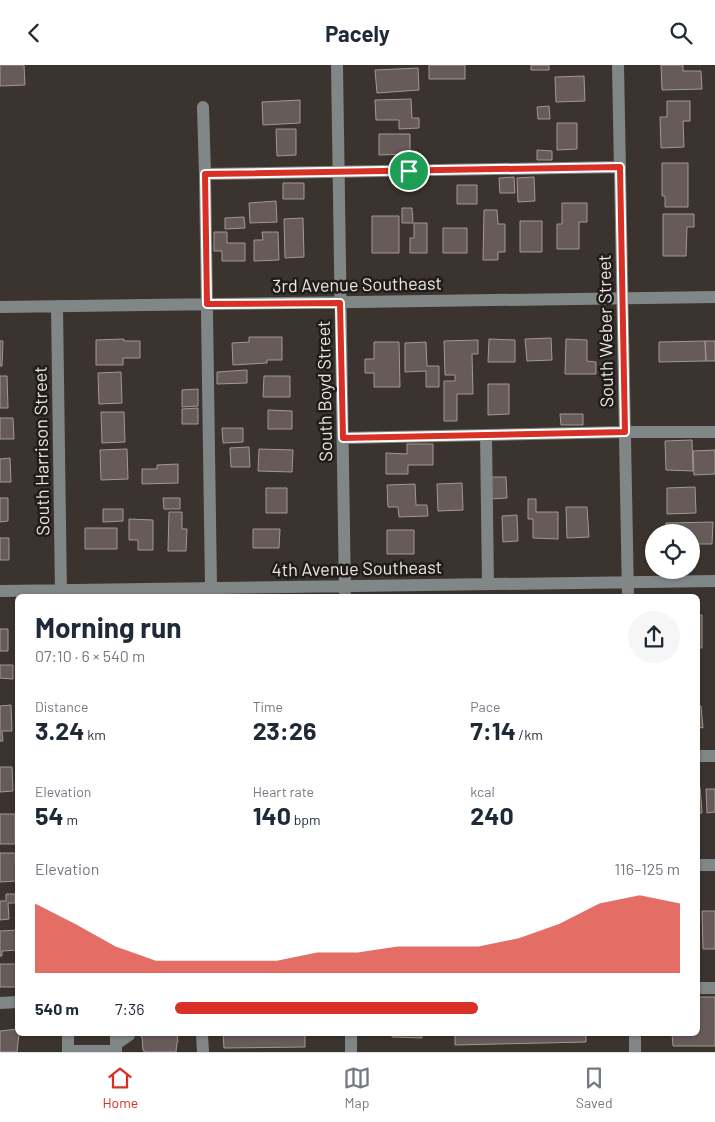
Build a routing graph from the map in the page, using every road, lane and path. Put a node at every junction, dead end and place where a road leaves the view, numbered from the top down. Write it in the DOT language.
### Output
graph roads {
  1 [pos="337,65"];
  2 [pos="618,65"];
  3 [pos="203,107"];
  4 [pos="620,167"];
  5 [pos="338,171"];
  6 [pos="205,174"];
  7 [pos="715,297"];
  8 [pos="622,298"];
  9 [pos="340,303"];
  10 [pos="207,304"];
  11 [pos="57,306"];
  12 [pos="0,307"];
  13 [pos="625,432"];
  14 [pos="715,432"];
  15 [pos="486,435"];
  16 [pos="343,438"];
  17 [pos="715,581"];
  18 [pos="488,583"];
  19 [pos="628,583"];
  20 [pos="211,588"];
  21 [pos="0,591"];
  22 [pos="345,591"];
  23 [pos="61,593"];
  24 [pos="628,594"];
  25 [pos="715,756"];
  26 [pos="700,757"];
  27 [pos="700,865"];
  28 [pos="715,865"];
  29 [pos="715,987"];
  30 [pos="700,988"];
  31 [pos="15,1002"];
  32 [pos="0,1003"];
  33 [pos="68,1036"];
  34 [pos="128,1036"];
  35 [pos="202,1036"];
  36 [pos="351,1036"];
  37 [pos="635,1036"];
  38 [pos="116,1045"];
  39 [pos="68,1052"];
  40 [pos="203,1052"];
  41 [pos="351,1052"];
  42 [pos="635,1052"];
  1 -- 5 [label="street, South Boyd Street"];
  2 -- 4 [label="street, South Weber Street"];
  3 -- 6 [label="street"];
  4 -- 5 [label="street"];
  4 -- 8 [label="street, South Weber Street"];
  5 -- 6 [label="street"];
  5 -- 9 [label="street, South Boyd Street"];
  6 -- 10 [label="street"];
  7 -- 8 [label="street, 3rd Avenue Southeast"];
  8 -- 9 [label="street, 3rd Avenue Southeast"];
  8 -- 13 [label="street, South Weber Street"];
  9 -- 10 [label="street, 3rd Avenue Southeast"];
  9 -- 16 [label="street, South Boyd Street"];
  10 -- 11 [label="street, 3rd Avenue Southeast"];
  10 -- 20 [label="street"];
  11 -- 12 [label="street, 3rd Avenue Southeast"];
  11 -- 23 [label="street, South Harrison Street"];
  13 -- 14 [label="street"];
  13 -- 15 [label="street"];
  13 -- 19 [label="street, South Weber Street"];
  15 -- 16 [label="street"];
  15 -- 18 [label="street"];
  16 -- 22 [label="street, South Boyd Street"];
  17 -- 19 [label="street, 4th Avenue Southeast"];
  18 -- 19 [label="street, 4th Avenue Southeast"];
  18 -- 22 [label="street, 4th Avenue Southeast"];
  19 -- 24 [label="street, South Weber Street"];
  20 -- 22 [label="street, 4th Avenue Southeast"];
  20 -- 23 [label="street, 4th Avenue Southeast"];
  21 -- 23 [label="street, 4th Avenue Southeast"];
  25 -- 26 [label="street"];
  27 -- 28 [label="street"];
  29 -- 30 [label="street"];
  31 -- 32 [label="street"];
  33 -- 39 [label="street"];
  34 -- 38 [label="street"];
  35 -- 40 [label="street"];
  36 -- 41 [label="street"];
  37 -- 42 [label="street"];
  38 -- 39 [label="street"];
}
